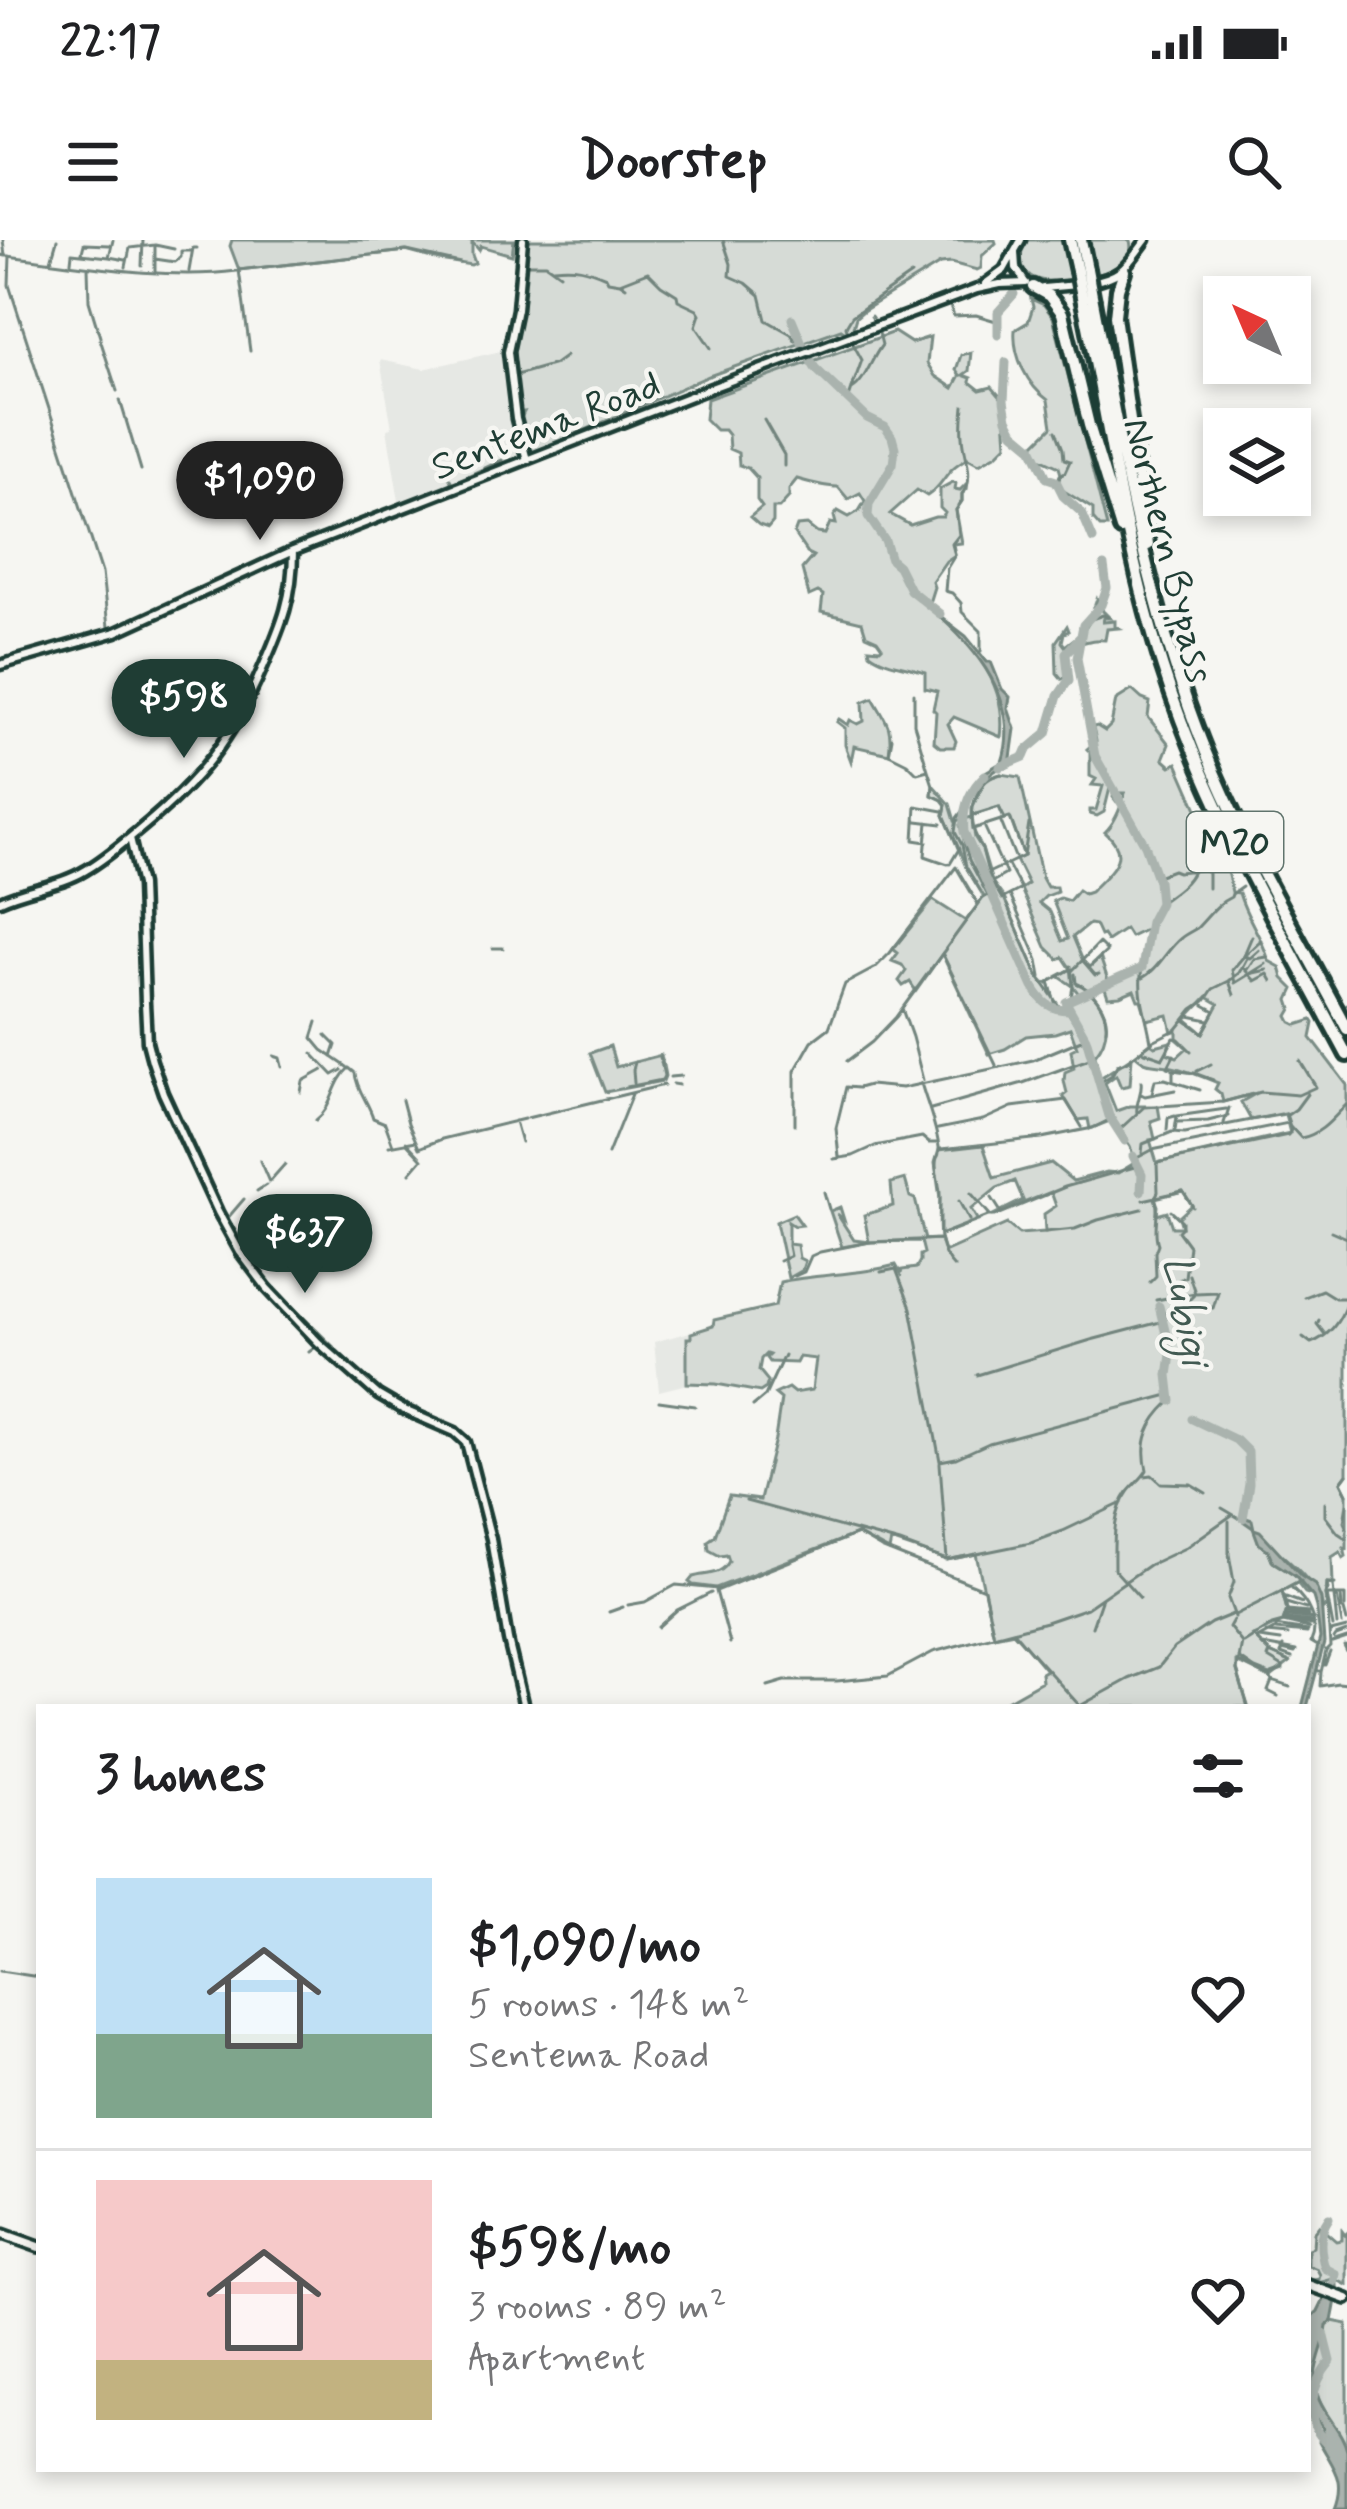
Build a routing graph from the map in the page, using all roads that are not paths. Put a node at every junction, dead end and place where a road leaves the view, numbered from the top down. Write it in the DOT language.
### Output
graph roads {
  1 [pos="523,240"];
  2 [pos="1021,240"];
  3 [pos="1070,240"];
  4 [pos="1081,240"];
  5 [pos="1143,240"];
  6 [pos="1016,252"];
  7 [pos="1082,270"];
  8 [pos="1124,271"];
  9 [pos="1029,285"];
  10 [pos="977,289"];
  11 [pos="527,460"];
  12 [pos="293,551"];
  13 [pos="1153,616"];
  14 [pos="0,665"];
  15 [pos="130,838"];
  16 [pos="0,901"];
  17 [pos="1347,1029"];
  18 [pos="1347,1055"];
  19 [pos="523,1704"];
  20 [pos="0,2234"];
  21 [pos="36,2247"];
  22 [pos="1311,2285"];
  23 [pos="1343,2298"];
  1 -- 11 [label="street"];
  2 -- 6 [label="street"];
  3 -- 7 [label="highway, Northern Bypass / M20"];
  4 -- 7 [label="highway, Northern Bypass / M20"];
  5 -- 8 [label="street"];
  6 -- 9 [label="street"];
  6 -- 10 [label="street, Sentema Road"];
  7 -- 13 [label="highway, Northern Bypass / M20, bridge"];
  8 -- 9 [label="street, Sentema Road"];
  8 -- 13 [label="highway"];
  9 -- 10 [label="street, Sentema Road"];
  9 -- 13 [label="highway"];
  10 -- 11 [label="street, Sentema Road"];
  11 -- 12 [label="street, Sentema Road"];
  12 -- 14 [label="street, Sentema Road"];
  12 -- 15 [label="street"];
  13 -- 17 [label="highway, Northern Bypass / M20"];
  13 -- 18 [label="highway, Northern Bypass / M20"];
  15 -- 16 [label="street"];
  15 -- 19 [label="street"];
  20 -- 21 [label="main road"];
  22 -- 23 [label="main road"];
}
